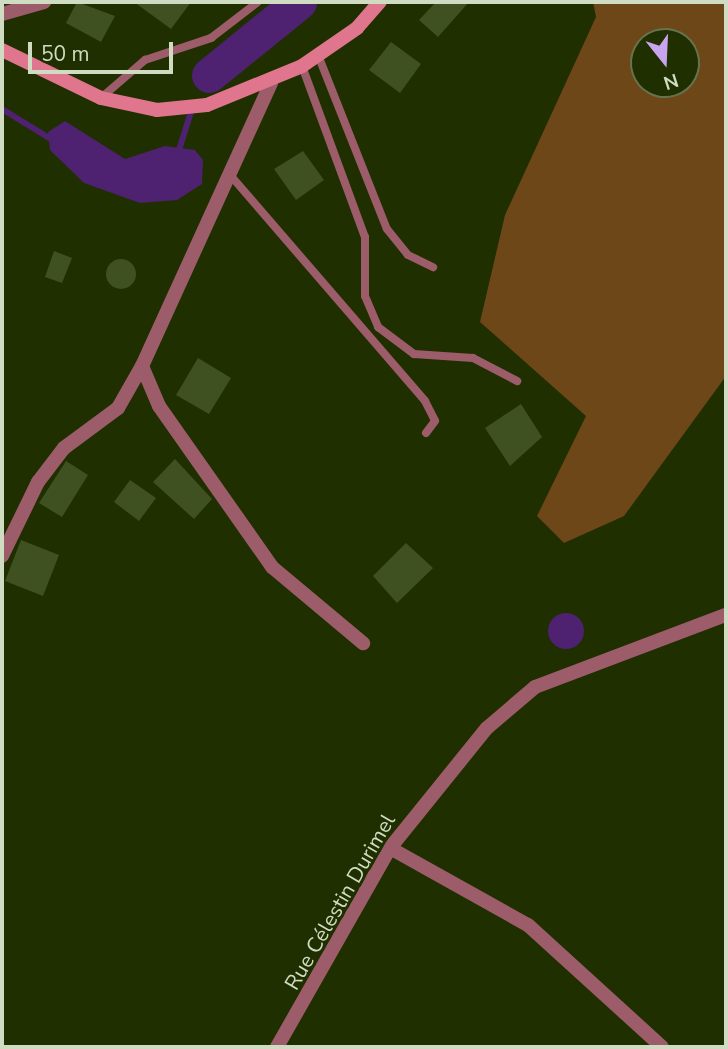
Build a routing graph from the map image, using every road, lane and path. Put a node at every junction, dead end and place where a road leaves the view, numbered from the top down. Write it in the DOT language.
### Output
graph roads {
  1 [pos="44,2"];
  2 [pos="258,2"];
  3 [pos="380,2"];
  4 [pos="2,13"];
  5 [pos="2,50"];
  6 [pos="318,55"];
  7 [pos="302,66"];
  8 [pos="271,83"];
  9 [pos="101,99"];
  10 [pos="231,176"];
  11 [pos="433,267"];
  12 [pos="142,366"];
  13 [pos="517,381"];
  14 [pos="426,433"];
  15 [pos="2,556"];
  16 [pos="726,615"];
  17 [pos="363,643"];
  18 [pos="390,848"];
  19 [pos="277,1047"];
  20 [pos="662,1047"];
  1 -- 4 [label="street"];
  2 -- 9 [label="lane"];
  3 -- 6 [label="main road"];
  5 -- 9 [label="main road"];
  6 -- 7 [label="main road"];
  6 -- 11 [label="lane"];
  7 -- 8 [label="main road"];
  7 -- 13 [label="lane"];
  8 -- 9 [label="main road"];
  8 -- 10 [label="street"];
  10 -- 12 [label="street"];
  10 -- 14 [label="lane"];
  12 -- 15 [label="street"];
  12 -- 17 [label="street"];
  16 -- 18 [label="street, Rue Célestin Durimel"];
  18 -- 19 [label="street, Rue Célestin Durimel"];
  18 -- 20 [label="street"];
}
